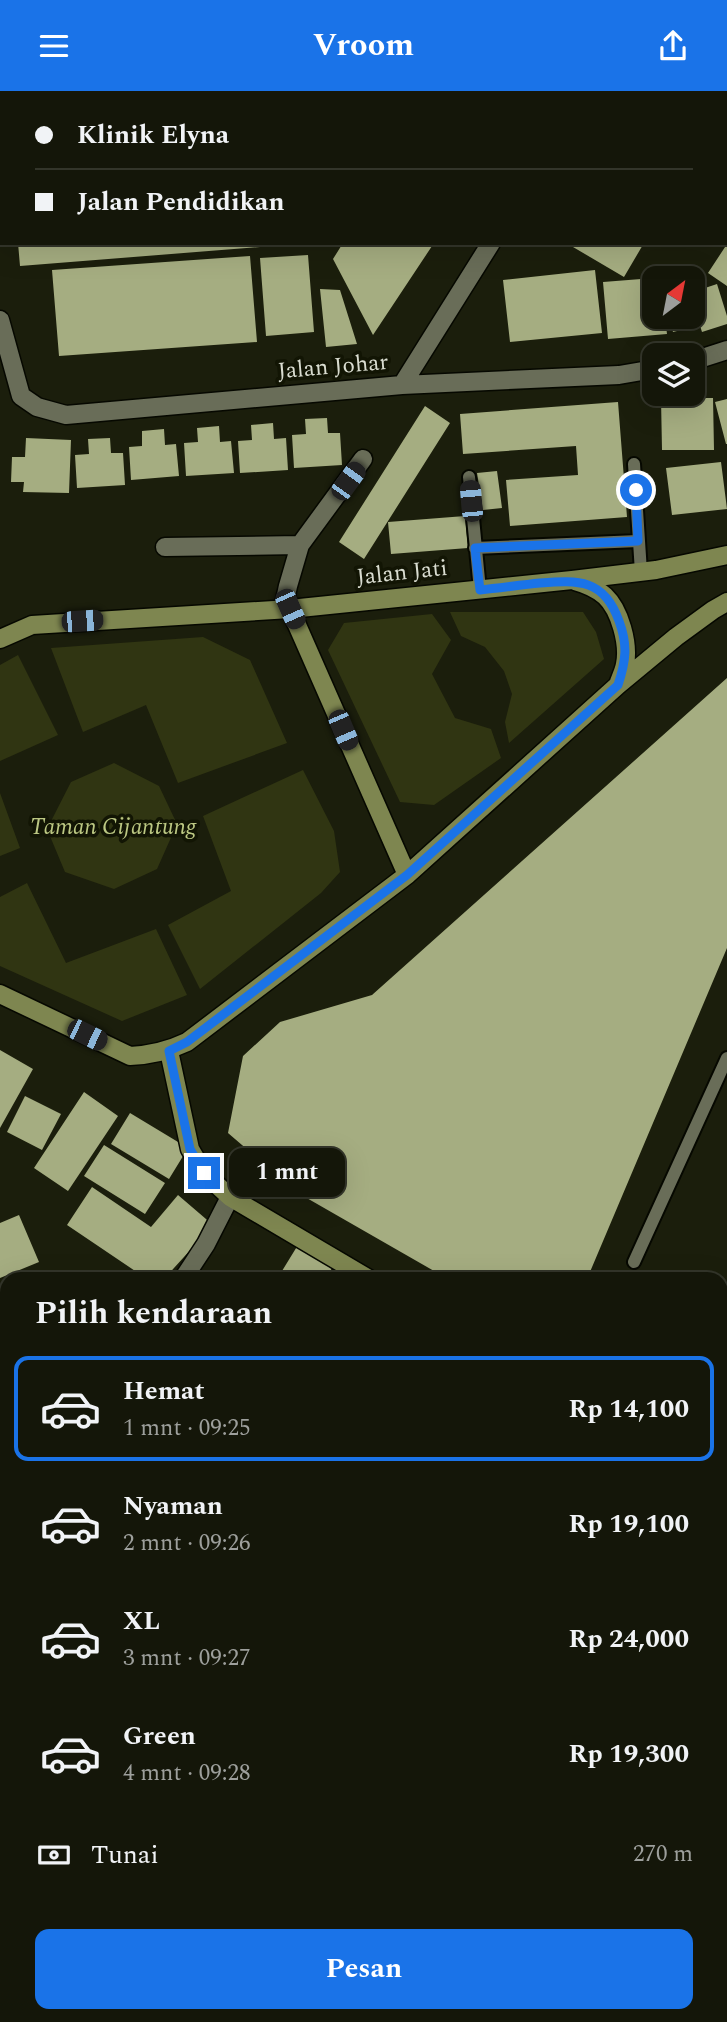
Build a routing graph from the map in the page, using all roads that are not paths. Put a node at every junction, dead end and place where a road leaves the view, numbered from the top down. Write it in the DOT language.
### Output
graph roads {
  1 [pos="490,245"];
  2 [pos="0,320"];
  3 [pos="727,350"];
  4 [pos="705,357"];
  5 [pos="642,371"];
  6 [pos="402,385"];
  7 [pos="363,459"];
  8 [pos="634,464"];
  9 [pos="469,477"];
  10 [pos="638,541"];
  11 [pos="300,545"];
  12 [pos="166,547"];
  13 [pos="475,548"];
  14 [pos="727,555"];
  15 [pos="641,572"];
  16 [pos="572,580"];
  17 [pos="480,590"];
  18 [pos="727,602"];
  19 [pos="287,609"];
  20 [pos="2,635"];
  21 [pos="618,685"];
  22 [pos="407,875"];
  23 [pos="0,993"];
  24 [pos="169,1051"];
  25 [pos="727,1058"];
  26 [pos="230,1197"];
  27 [pos="634,1262"];
  28 [pos="188,1272"];
  29 [pos="357,1272"];
  1 -- 6 [label="street"];
  2 -- 6 [label="street, Jalan Johar"];
  3 -- 4 [label="street"];
  5 -- 6 [label="street, Jalan Johar"];
  7 -- 11 [label="street"];
  8 -- 10 [label="lane"];
  9 -- 13 [label="lane"];
  10 -- 13 [label="lane"];
  10 -- 15 [label="lane"];
  11 -- 12 [label="street"];
  11 -- 19 [label="street"];
  13 -- 17 [label="lane"];
  14 -- 15 [label="main road, Jalan Jati"];
  15 -- 16 [label="main road, Jalan Jati"];
  16 -- 17 [label="main road, Jalan Jati"];
  16 -- 21 [label="main road"];
  17 -- 19 [label="main road, Jalan Jati"];
  18 -- 21 [label="main road"];
  19 -- 20 [label="main road, Jalan Jati"];
  19 -- 22 [label="main road"];
  21 -- 22 [label="main road"];
  22 -- 24 [label="main road"];
  23 -- 24 [label="main road"];
  24 -- 26 [label="main road"];
  25 -- 27 [label="lane"];
  26 -- 28 [label="street"];
  26 -- 29 [label="main road"];
}
